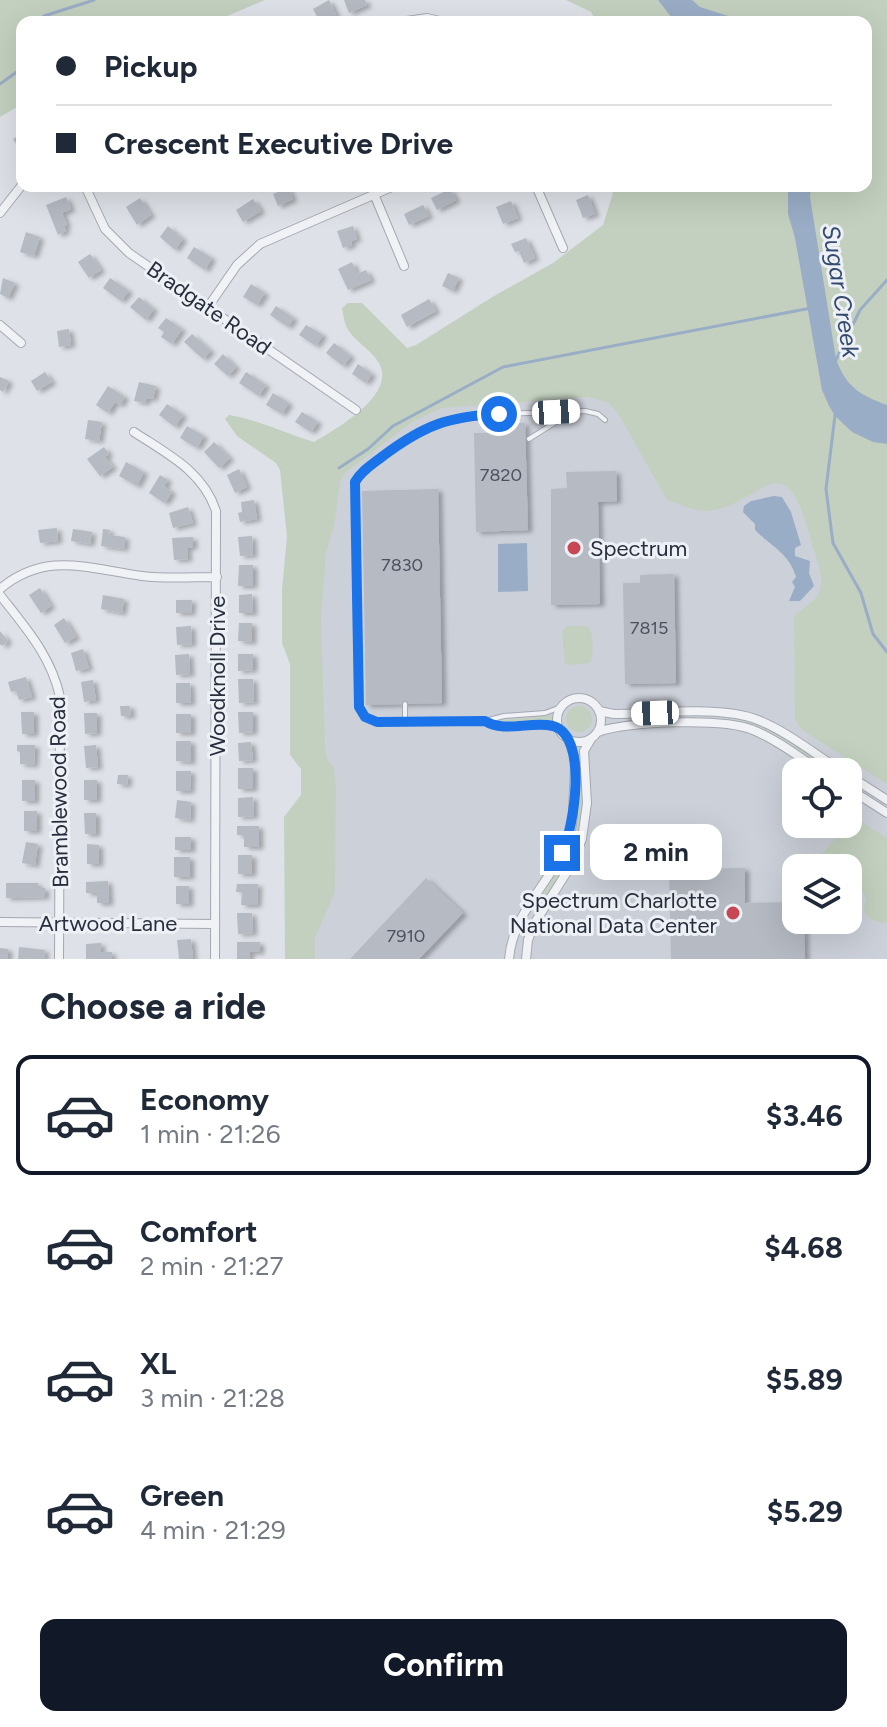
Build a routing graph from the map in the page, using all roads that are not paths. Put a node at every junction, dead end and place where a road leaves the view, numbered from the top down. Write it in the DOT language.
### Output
graph roads {
  1 [pos="16,192"];
  2 [pos="88,192"];
  3 [pos="379,192"];
  4 [pos="539,192"];
  5 [pos="374,194"];
  6 [pos="0,213"];
  7 [pos="563,248"];
  8 [pos="404,266"];
  9 [pos="208,307"];
  10 [pos="0,325"];
  11 [pos="21,343"];
  12 [pos="356,410"];
  13 [pos="605,420"];
  14 [pos="556,422"];
  15 [pos="134,432"];
  16 [pos="529,439"];
  17 [pos="217,577"];
  18 [pos="0,589"];
  19 [pos="0,595"];
  20 [pos="405,704"];
  21 [pos="561,707"];
  22 [pos="599,711"];
  23 [pos="485,721"];
  24 [pos="405,722"];
  25 [pos="559,728"];
  26 [pos="598,732"];
  27 [pos="591,739"];
  28 [pos="568,740"];
  29 [pos="800,758"];
  30 [pos="821,758"];
  31 [pos="862,784"];
  32 [pos="862,797"];
  33 [pos="887,800"];
  34 [pos="887,813"];
  35 [pos="0,922"];
  36 [pos="60,923"];
  37 [pos="215,924"];
  38 [pos="59,959"];
  39 [pos="215,959"];
  40 [pos="509,959"];
  41 [pos="526,959"];
  1 -- 6 [label="street"];
  2 -- 9 [label="street, Bradgate Road"];
  3 -- 5 [label="street"];
  4 -- 7 [label="street"];
  5 -- 8 [label="street"];
  5 -- 9 [label="street"];
  9 -- 12 [label="street, Bradgate Road"];
  10 -- 11 [label="street"];
  13 -- 24 [label="lane"];
  14 -- 16 [label="lane"];
  15 -- 17 [label="street, Woodknoll Drive"];
  17 -- 18 [label="street"];
  17 -- 37 [label="street, Woodknoll Drive"];
  19 -- 36 [label="street, Bramblewood Road"];
  20 -- 24 [label="lane"];
  21 -- 22 [label="street"];
  21 -- 23 [label="lane"];
  21 -- 25 [label="street"];
  22 -- 26 [label="street"];
  22 -- 30 [label="street"];
  23 -- 24 [label="lane"];
  23 -- 25 [label="lane"];
  25 -- 28 [label="street"];
  26 -- 27 [label="street"];
  26 -- 29 [label="street"];
  27 -- 28 [label="street"];
  27 -- 41 [label="street"];
  28 -- 40 [label="street"];
  31 -- 33 [label="street"];
  32 -- 34 [label="street"];
  35 -- 36 [label="street, Artwood Lane"];
  36 -- 37 [label="street, Artwood Lane"];
  36 -- 38 [label="street, Bramblewood Road"];
  37 -- 39 [label="street, Woodknoll Drive"];
}
